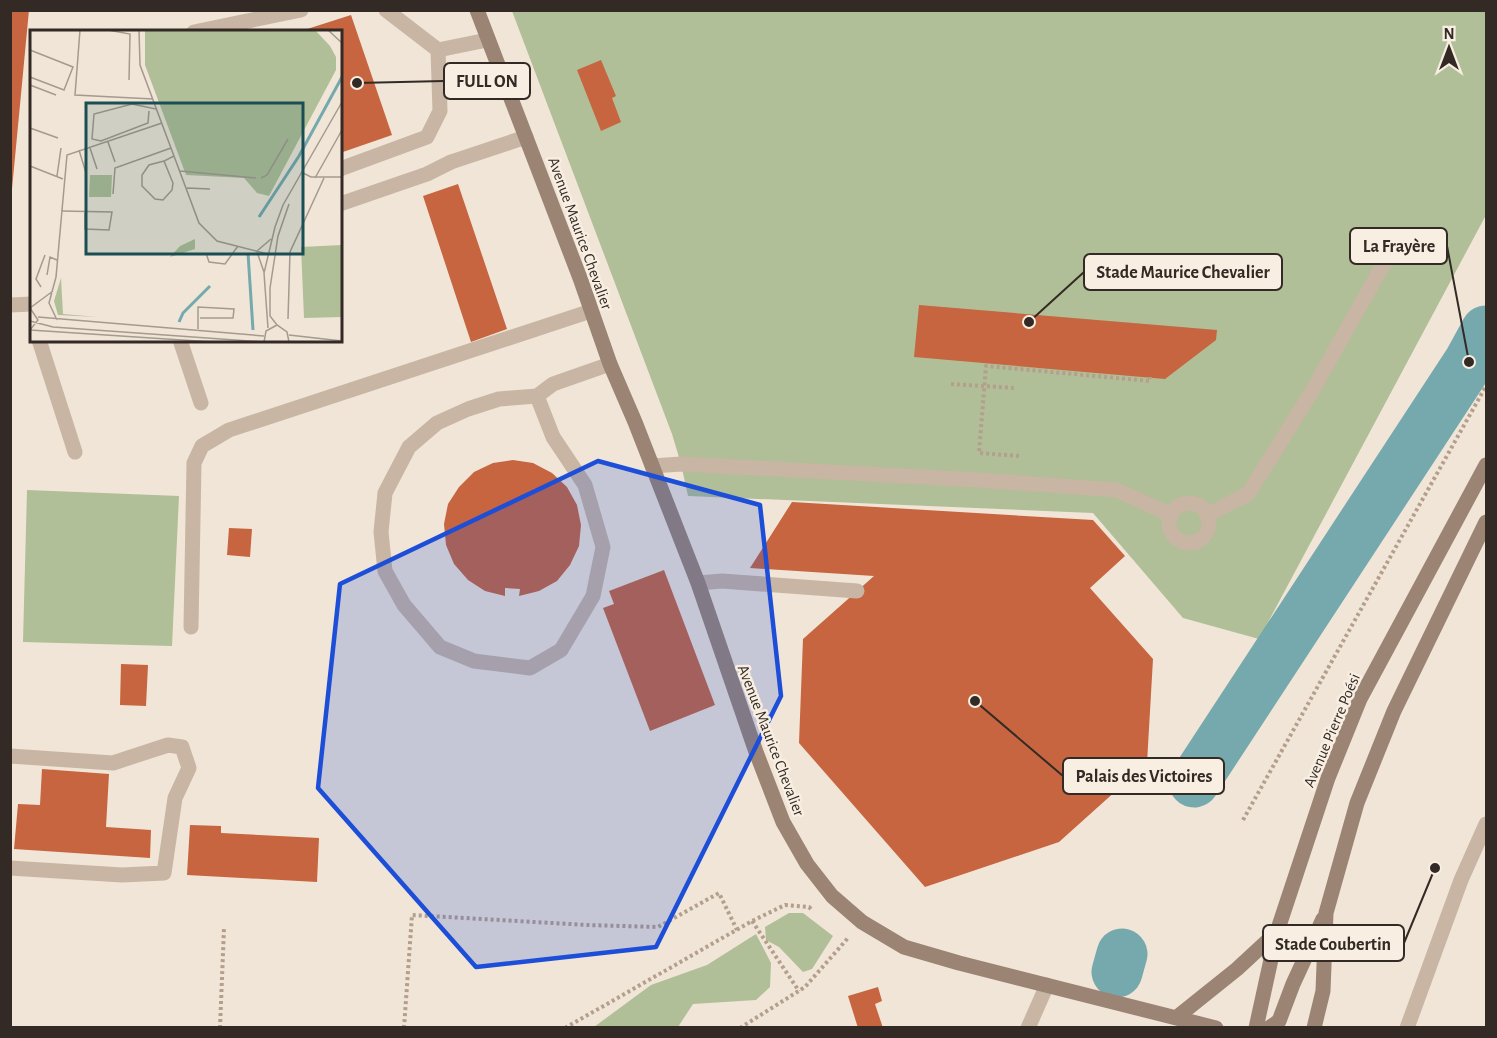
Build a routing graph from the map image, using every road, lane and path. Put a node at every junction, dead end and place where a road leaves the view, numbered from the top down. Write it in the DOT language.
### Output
graph roads {
  1 [pos="301,10"];
  2 [pos="386,10"];
  3 [pos="477,10"];
  4 [pos="204,30"];
  5 [pos="487,40"];
  6 [pos="438,50"];
  7 [pos="525,137"];
  8 [pos="342,169"];
  9 [pos="342,203"];
  10 [pos="1393,247"];
  11 [pos="30,304"];
  12 [pos="10,305"];
  13 [pos="591,310"];
  14 [pos="40,342"];
  15 [pos="181,342"];
  16 [pos="610,364"];
  17 [pos="1150,377"];
  18 [pos="951,384"];
  19 [pos="1486,386"];
  20 [pos="984,387"];
  21 [pos="1015,388"];
  22 [pos="537,396"];
  23 [pos="201,403"];
  24 [pos="75,452"];
  25 [pos="1019,456"];
  26 [pos="652,466"];
  27 [pos="1485,472"];
  28 [pos="1171,515"];
  29 [pos="1207,515"];
  30 [pos="1486,522"];
  31 [pos="698,583"];
  32 [pos="857,591"];
  33 [pos="191,627"];
  34 [pos="10,756"];
  35 [pos="1243,820"];
  36 [pos="1486,824"];
  37 [pos="10,868"];
  38 [pos="816,913"];
  39 [pos="1326,913"];
  40 [pos="752,921"];
  41 [pos="862,922"];
  42 [pos="224,928"];
  43 [pos="737,930"];
  44 [pos="1277,932"];
  45 [pos="839,933"];
  46 [pos="846,940"];
  47 [pos="1047,985"];
  48 [pos="799,991"];
  49 [pos="1180,1022"];
  50 [pos="220,1028"];
  51 [pos="404,1028"];
  52 [pos="565,1028"];
  53 [pos="740,1028"];
  54 [pos="1028,1028"];
  55 [pos="1216,1028"];
  56 [pos="1256,1028"];
  57 [pos="1269,1028"];
  58 [pos="1314,1028"];
  59 [pos="1407,1028"];
  1 -- 4 [label="street"];
  2 -- 6 [label="street"];
  3 -- 5 [label="street, Avenue Maurice Chevalier"];
  5 -- 6 [label="street"];
  5 -- 7 [label="street, Avenue Maurice Chevalier"];
  6 -- 8 [label="street"];
  7 -- 9 [label="street"];
  7 -- 13 [label="street, Avenue Maurice Chevalier"];
  10 -- 29 [label="street"];
  11 -- 12 [label="street"];
  13 -- 16 [label="street, Avenue Maurice Chevalier"];
  13 -- 33 [label="street"];
  14 -- 24 [label="street"];
  15 -- 23 [label="street"];
  16 -- 22 [label="street"];
  16 -- 26 [label="street, Avenue Maurice Chevalier"];
  17 -- 20 [label="path"];
  18 -- 20 [label="path"];
  19 -- 35 [label="path"];
  20 -- 21 [label="path"];
  20 -- 25 [label="path"];
  22 -- 22 [label="street"];
  26 -- 28 [label="street"];
  26 -- 31 [label="street, Avenue Maurice Chevalier"];
  27 -- 44 [label="street, Avenue Pierre Poési"];
  28 -- 29 [label="street"];
  28 -- 29 [label="street"];
  30 -- 39 [label="street"];
  31 -- 32 [label="street"];
  31 -- 41 [label="street, Avenue Maurice Chevalier"];
  34 -- 37 [label="street"];
  36 -- 59 [label="street"];
  38 -- 40 [label="path"];
  39 -- 57 [label="street"];
  39 -- 58 [label="street"];
  40 -- 43 [label="path"];
  40 -- 48 [label="path"];
  41 -- 46 [label="path"];
  41 -- 47 [label="street, Avenue Maurice Chevalier"];
  42 -- 50 [label="path"];
  43 -- 51 [label="path"];
  43 -- 52 [label="path"];
  44 -- 49 [label="street"];
  44 -- 56 [label="street, Avenue Pierre Poési"];
  45 -- 46 [label="path"];
  46 -- 48 [label="path"];
  47 -- 49 [label="street, Avenue Maurice Chevalier"];
  47 -- 54 [label="street"];
  48 -- 53 [label="path"];
  49 -- 55 [label="street, Avenue Maurice Chevalier"];
}
